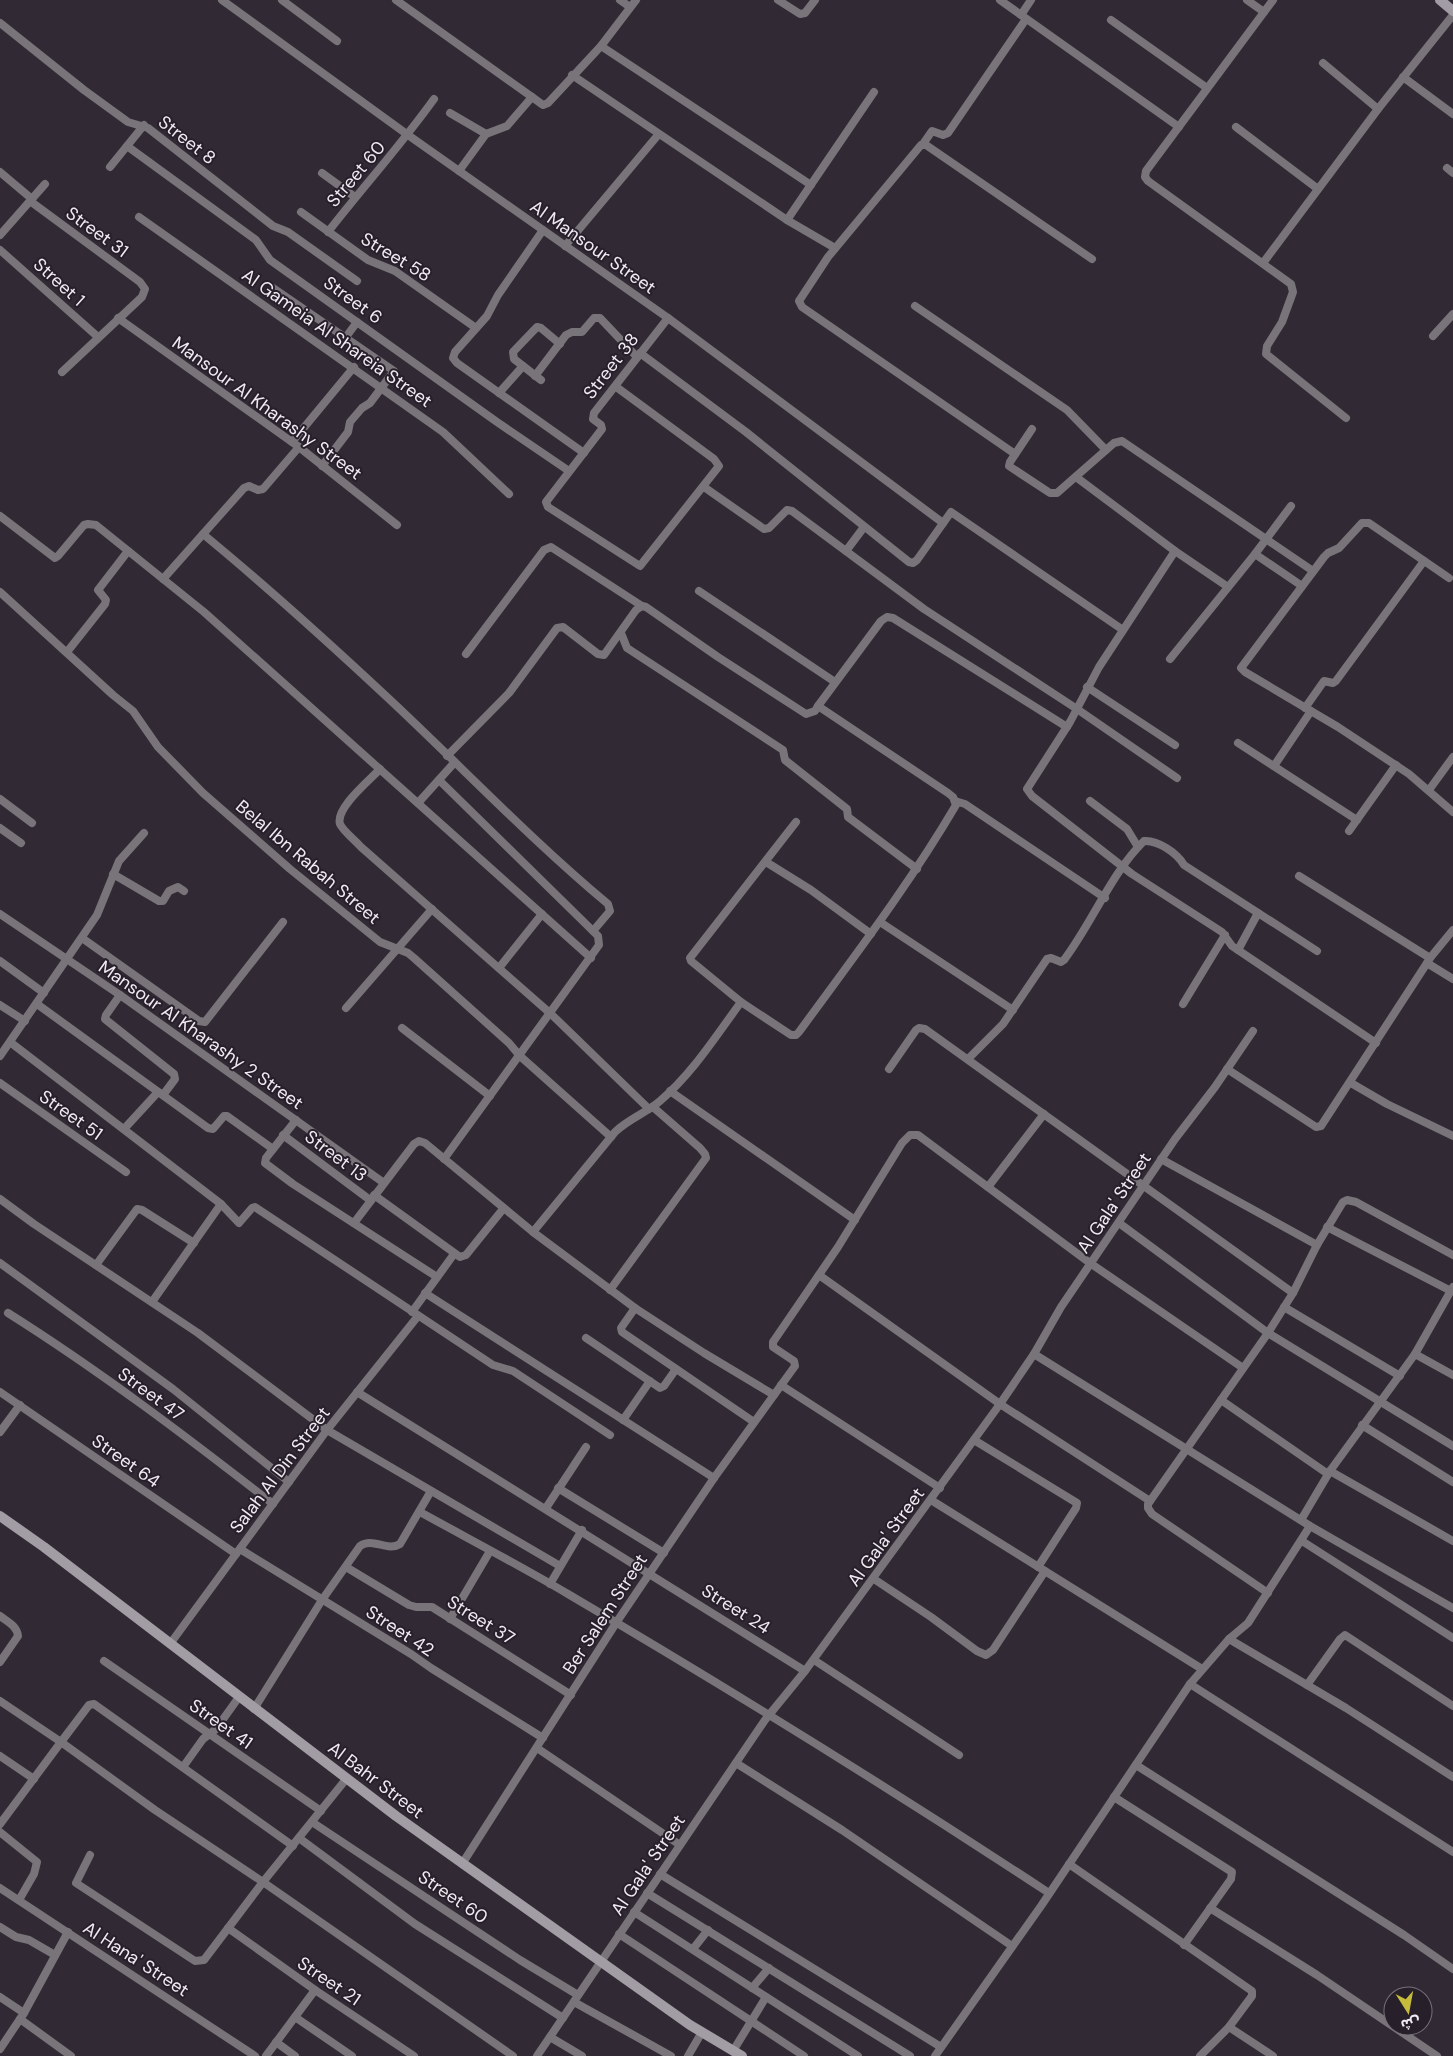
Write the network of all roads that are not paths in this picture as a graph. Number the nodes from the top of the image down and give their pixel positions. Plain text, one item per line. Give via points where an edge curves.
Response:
1 (222, 0) edge
2 (282, 0) edge
3 (396, 0) edge
4 (620, 0) edge
5 (636, 0) edge
6 (778, 0) edge
7 (815, 0) edge
8 (1000, 0) edge
9 (1032, 0) edge
10 (1246, 0) edge
11 (1273, 0) edge
12 (1440, 0) edge
13 (630, 7) junction
14 (1453, 11) edge
15 (1264, 12) junction
16 (1453, 15) edge
17 (1023, 17) junction
18 (1111, 20) dead end
19 (0, 23) edge
20 (337, 40) dead end
21 (601, 46) junction
22 (1323, 63) dead end
23 (572, 76) junction
24 (1403, 77) junction
25 (1207, 88) junction
26 (874, 92) dead end
27 (532, 97) junction
28 (434, 99) dead end
29 (1378, 109) junction
30 (450, 113) dead end
31 (1453, 114) edge
32 (144, 125) junction
33 (1179, 127) junction
34 (1236, 127) dead end
35 (486, 134) junction
36 (408, 135) junction
37 (658, 135) junction
38 (923, 144) junction
39 (126, 146) junction
40 (110, 167) dead end
41 (458, 171) junction
42 (0, 172) edge
43 (322, 173) dead end
44 (45, 184) dead end
45 (811, 185) junction
46 (1318, 189) junction
47 (355, 196) junction
48 (31, 200) junction
49 (301, 212) dead end
50 (139, 217) dead end
51 (787, 220) junction
52 (543, 230) junction
53 (328, 232) junction
54 (0, 235) edge
55 (566, 246) junction
56 (835, 248) junction
57 (0, 250) edge
58 (1092, 259) dead end
59 (1262, 263) junction
60 (357, 281) dead end
61 (274, 288) dead end
62 (915, 306) dead end
63 (1453, 314) edge
64 (118, 318) junction
65 (668, 318) junction
66 (357, 322) junction
67 (476, 328) junction
68 (1433, 336) dead end
69 (98, 337) junction
70 (346, 337) junction
71 (560, 344) junction
72 (639, 355) junction
73 (523, 366) junction
74 (354, 368) junction
75 (62, 372) dead end
76 (615, 386) junction
77 (382, 388) junction
78 (499, 393) junction
79 (1346, 418) dead end
80 (1032, 429) dead end
81 (295, 445) junction
82 (1106, 450) junction
83 (584, 453) junction
84 (1015, 454) junction
85 (322, 466) junction
86 (569, 471) junction
87 (1076, 477) junction
88 (704, 487) junction
89 (509, 494) dead end
90 (1291, 506) dead end
91 (0, 516) edge
92 (943, 523) junction
93 (397, 525) dead end
94 (864, 527) junction
95 (203, 534) junction
96 (1267, 539) junction
97 (846, 551) junction
98 (1175, 551) junction
99 (128, 552) junction
100 (1255, 554) junction
101 (1424, 561) junction
102 (1313, 571) junction
103 (1450, 578) dead end
104 (163, 579) junction
105 (1302, 586) junction
106 (1228, 587) junction
107 (699, 591) dead end
108 (0, 592) edge
109 (642, 606) junction
110 (1122, 630) junction
111 (621, 632) junction
112 (67, 652) junction
113 (466, 654) dead end
114 (1170, 659) dead end
115 (835, 682) junction
116 (1088, 687) junction
117 (818, 706) junction
118 (1308, 709) junction
119 (1077, 710) junction
120 (1067, 727) junction
121 (1238, 743) dead end
122 (1175, 745) dead end
123 (447, 756) junction
124 (1453, 757) edge
125 (454, 763) junction
126 (1396, 765) junction
127 (1274, 766) junction
128 (1446, 766) junction
129 (380, 769) junction
130 (1453, 771) edge
131 (1177, 778) dead end
132 (439, 780) junction
133 (1429, 790) junction
134 (0, 799) edge
135 (955, 801) junction
136 (1090, 801) dead end
137 (418, 803) junction
138 (1453, 812) edge
139 (1358, 820) junction
140 (796, 822) dead end
141 (32, 823) dead end
142 (0, 828) edge
143 (1349, 831) dead end
144 (144, 833) dead end
145 (21, 843) dead end
146 (1138, 847) junction
147 (766, 862) junction
148 (1123, 866) junction
149 (917, 869) junction
150 (113, 874) junction
151 (1299, 876) dead end
152 (184, 891) dead end
153 (1104, 898) junction
154 (432, 910) junction
155 (1258, 913) junction
156 (0, 914) edge
157 (542, 914) junction
158 (283, 922) dead end
159 (880, 922) junction
160 (1453, 930) edge
161 (593, 931) junction
162 (871, 934) junction
163 (1225, 935) junction
164 (82, 938) junction
165 (396, 949) junction
166 (1238, 950) junction
167 (1317, 951) dead end
168 (591, 958) junction
169 (67, 960) junction
170 (1428, 961) junction
171 (0, 962) edge
172 (499, 968) junction
173 (1453, 979) edge
174 (44, 993) junction
175 (120, 995) junction
176 (741, 1002) junction
177 (37, 1004) junction
178 (1183, 1004) dead end
179 (0, 1005) edge
180 (346, 1008) dead end
181 (1013, 1010) junction
182 (551, 1014) junction
183 (25, 1021) junction
184 (402, 1028) dead end
185 (1253, 1031) dead end
186 (10, 1042) junction
187 (1376, 1043) junction
188 (0, 1056) edge
189 (520, 1056) junction
190 (968, 1059) junction
191 (889, 1069) dead end
192 (1227, 1069) junction
193 (0, 1083) edge
194 (1351, 1083) junction
195 (670, 1092) junction
196 (161, 1093) junction
197 (490, 1096) junction
198 (651, 1108) junction
199 (1044, 1114) junction
200 (296, 1120) junction
201 (124, 1129) junction
202 (284, 1135) junction
203 (1453, 1136) edge
204 (611, 1138) junction
205 (273, 1149) junction
206 (444, 1159) junction
207 (1162, 1159) junction
208 (126, 1172) dead end
209 (384, 1183) junction
210 (1144, 1186) junction
211 (988, 1187) junction
212 (372, 1198) junction
213 (0, 1199) edge
214 (221, 1204) junction
215 (503, 1209) junction
216 (855, 1220) junction
217 (354, 1223) junction
218 (1119, 1223) junction
219 (1327, 1227) junction
220 (532, 1232) junction
221 (194, 1243) junction
222 (1317, 1245) junction
223 (454, 1254) junction
224 (1453, 1255) edge
225 (0, 1263) edge
226 (1090, 1263) junction
227 (96, 1265) junction
228 (819, 1275) junction
229 (437, 1277) junction
230 (1452, 1289) edge
231 (610, 1290) junction
232 (425, 1293) junction
233 (1293, 1293) junction
234 (152, 1302) junction
235 (1284, 1307) junction
236 (634, 1308) junction
237 (8, 1313) dead end
238 (415, 1314) junction
239 (1268, 1333) junction
240 (586, 1338) dead end
241 (1034, 1354) junction
242 (1415, 1354) junction
243 (1243, 1368) junction
244 (676, 1369) junction
245 (1453, 1375) edge
246 (1400, 1376) junction
247 (650, 1381) junction
248 (781, 1385) junction
249 (0, 1392) edge
250 (358, 1392) junction
251 (774, 1395) junction
252 (1221, 1400) junction
253 (1381, 1402) junction
254 (1000, 1404) junction
255 (20, 1405) junction
256 (623, 1420) junction
257 (754, 1422) junction
258 (1362, 1425) junction
259 (327, 1430) junction
260 (0, 1431) edge
261 (610, 1435) dead end
262 (974, 1440) junction
263 (586, 1446) dead end
264 (1453, 1446) edge
265 (1186, 1449) junction
266 (1329, 1472) junction
267 (714, 1478) junction
268 (289, 1482) junction
269 (1453, 1482) edge
270 (558, 1488) junction
271 (940, 1488) junction
272 (431, 1491) junction
273 (931, 1500) junction
274 (1150, 1501) junction
275 (273, 1504) junction
276 (546, 1508) junction
277 (420, 1512) junction
278 (0, 1516) edge
279 (1301, 1520) junction
280 (1310, 1526) junction
281 (582, 1530) junction
282 (1302, 1541) junction
283 (1453, 1541) edge
284 (238, 1551) junction
285 (490, 1551) junction
286 (664, 1553) junction
287 (560, 1566) junction
288 (346, 1567) junction
289 (1041, 1569) junction
290 (650, 1573) junction
291 (874, 1579) junction
292 (550, 1584) junction
293 (1268, 1593) junction
294 (322, 1600) junction
295 (1453, 1608) edge
296 (0, 1616) edge
297 (450, 1619) junction
298 (616, 1623) junction
299 (1453, 1638) edge
300 (1229, 1639) junction
301 (170, 1644) junction
302 (814, 1660) junction
303 (104, 1661) dead end
304 (0, 1662) edge
305 (1202, 1668) junction
306 (805, 1671) junction
307 (1190, 1684) junction
308 (1307, 1685) junction
309 (570, 1695) junction
310 (239, 1697) junction
311 (0, 1701) edge
312 (1453, 1706) edge
313 (254, 1709) junction
314 (770, 1716) junction
315 (210, 1735) junction
316 (543, 1738) junction
317 (61, 1742) junction
318 (537, 1748) junction
319 (0, 1756) edge
320 (959, 1756) dead end
321 (736, 1763) junction
322 (1136, 1765) junction
323 (183, 1767) junction
324 (1453, 1777) edge
325 (347, 1778) junction
326 (34, 1779) junction
327 (1114, 1797) junction
328 (321, 1811) junction
329 (312, 1822) junction
330 (0, 1824) edge
331 (0, 1832) edge
332 (299, 1838) junction
333 (680, 1845) junction
334 (293, 1846) junction
335 (1452, 1850) edge
336 (90, 1855) dead end
337 (462, 1864) junction
338 (1069, 1864) junction
339 (660, 1874) junction
340 (263, 1882) junction
341 (0, 1888) edge
342 (647, 1893) junction
343 (1050, 1893) junction
344 (19, 1900) junction
345 (1210, 1908) junction
346 (634, 1912) junction
347 (0, 1927) edge
348 (228, 1928) junction
349 (708, 1930) junction
350 (68, 1932) junction
351 (619, 1934) junction
352 (1184, 1945) junction
353 (1012, 1946) junction
354 (693, 1949) junction
355 (55, 1955) junction
356 (600, 1961) junction
357 (769, 1968) junction
358 (1453, 1969) edge
359 (752, 1988) junction
360 (315, 1990) junction
361 (0, 1997) edge
362 (766, 1997) junction
363 (576, 1998) junction
364 (22, 2016) junction
365 (294, 2017) junction
366 (563, 2018) junction
367 (752, 2022) junction
368 (1229, 2027) junction
369 (702, 2032) junction
370 (550, 2037) junction
371 (276, 2042) junction
372 (940, 2047) junction
373 (0, 2049) edge
374 (738, 2053) edge
375 (71, 2056) edge
376 (255, 2056) edge
377 (266, 2056) edge
378 (295, 2056) edge
379 (352, 2056) edge
380 (414, 2056) edge
381 (512, 2056) edge
382 (537, 2056) edge
383 (582, 2056) edge
384 (671, 2056) edge
385 (688, 2056) edge
386 (804, 2056) edge
387 (858, 2056) edge
388 (910, 2056) edge
389 (934, 2056) edge
390 (1200, 2056) edge
391 (1273, 2056) edge
392 (1437, 2056) edge

1 - 36 street, Al Mansour Street
2 - 20 street
3 - 27 street
4 - 13 street
5 - 13 street
6 - 7 street via 800,14 805,13
8 - 17 street
9 - 17 street
10 - 15 street
11 - 15 street
12 - 14 street
13 - 21 street
15 - 25 street
16 - 24 street
17 - 33 street
17 - 38 street via 948,133 943,135 932,131
18 - 25 street
19 - 32 street, Street 8 via 128,122
21 - 23 street
21 - 45 street
22 - 29 street
23 - 27 street via 546,104
23 - 37 street
24 - 29 street
24 - 31 street
25 - 33 street
26 - 45 street
27 - 35 street via 504,128
28 - 36 street, Street 60
29 - 46 street
30 - 35 street
32 - 39 street
32 - 60 street, Street 8 via 273,226 288,232
33 - 59 street via 1146,171 1146,179
34 - 46 street
35 - 41 street
36 - 41 street, Al Mansour Street
36 - 47 street, Street 60
37 - 51 street
37 - 55 street
38 - 56 street
38 - 58 street
39 - 40 street
39 - 66 street, Street 6 via 256,240 267,257
41 - 52 street, Al Mansour Street
42 - 48 street, Street 31
43 - 47 street
44 - 48 street
45 - 51 street
46 - 59 street
47 - 53 street, Street 60
48 - 54 street
48 - 64 street, Street 31 via 140,282 145,289 142,297
49 - 53 street, Street 58
50 - 74 street, Al Gameia Al Shareia Street
51 - 56 street
52 - 55 street, Al Mansour Street
52 - 67 street
53 - 67 street, Street 58 via 368,260 395,271
55 - 65 street, Al Mansour Street
56 - 84 street via 800,300 800,305
57 - 69 street, Street 1
59 - 79 street via 1294,289 1266,354
61 - 70 street
62 - 82 street via 1068,410
63 - 68 street
64 - 69 street
64 - 81 street, Mansour Al Kharashy Street
65 - 72 street, Street 38
65 - 92 street, Al Mansour Street
66 - 70 street
66 - 86 street, Street 6
67 - 78 street via 455,352 454,361
69 - 75 street
70 - 77 street via 394,371
71 - 72 street via 569,333 582,332 591,320 597,318
71 - 73 street via 538,378
71 - 73 street via 541,328 536,328 513,352 514,359
72 - 76 street, Street 38
72 - 94 street via 746,432
73 - 78 street
74 - 77 street, Al Gameia Al Shareia Street
74 - 81 street
76 - 83 street, Street 38 via 593,414 593,419 602,429
76 - 88 street via 717,461 718,468
77 - 85 street via 350,422 348,432
77 - 89 street, Al Gameia Al Shareia Street via 443,432
78 - 83 street
80 - 84 street
81 - 85 street, Mansour Al Kharashy Street
81 - 95 street via 266,486 261,490 244,488
82 - 87 street
82 - 96 street via 1122,441
83 - 86 street, Street 38
84 - 87 street via 1010,468 1052,494
85 - 93 street, Mansour Al Kharashy Street
86 - 88 street, Street 38 via 546,500 548,507 640,566
87 - 98 street
88 - 97 street via 764,529 787,510 792,510
90 - 96 street
91 - 99 street via 55,558 88,524 96,525
92 - 94 street via 913,563
92 - 110 street via 951,512
94 - 97 street
95 - 104 street
95 - 123 street via 381,691
96 - 100 street
96 - 102 street
97 - 119 street via 924,610
98 - 106 street
98 - 110 street
99 - 104 street
99 - 112 street via 98,590 106,600 105,604
100 - 105 street
100 - 106 street
101 - 102 street via 1365,522 1339,548 1328,553
101 - 103 street
101 - 118 street via 1336,681 1324,681
102 - 105 street
104 - 129 street
105 - 118 street via 1241,668
106 - 114 street
107 - 115 street
108 - 112 street, Belal Ibn Rabah Street
109 - 111 street
109 - 113 street via 549,547
109 - 117 street via 806,714
110 - 116 street
111 - 123 street via 601,655 563,627 557,628 510,693
111 - 149 street via 627,648 783,750 785,760 847,808 848,817
112 - 165 street, Belal Ibn Rabah Street via 133,711 158,747 203,792 290,869 380,942
115 - 117 street
115 - 120 street via 881,621 890,617
116 - 119 street
116 - 122 street
117 - 135 street via 948,793
118 - 126 street
118 - 127 street
119 - 120 street
119 - 131 street
120 - 148 street via 1028,789 1032,796
121 - 127 street
123 - 125 street
124 - 128 street
125 - 132 street
125 - 161 street via 608,904 610,910
126 - 133 street
126 - 139 street
127 - 139 street
128 - 130 street
128 - 133 street
129 - 137 street
129 - 154 street via 345,805 339,817 341,826
132 - 137 street
132 - 161 street
133 - 138 street
134 - 141 street
135 - 149 street via 956,806
135 - 153 street via 965,804
136 - 146 street via 1127,829
137 - 157 street
139 - 143 street
140 - 147 street
142 - 145 street
144 - 150 street via 124,854
146 - 148 street
146 - 155 street via 1144,841 1151,841 1178,856 1184,865
147 - 162 street
147 - 176 street via 690,958
148 - 153 street
148 - 163 street
149 - 159 street
150 - 152 street via 159,901 163,901 174,888
150 - 164 street via 97,915
151 - 170 street
153 - 181 street via 1064,960 1047,959
154 - 165 street
154 - 172 street
155 - 166 street
155 - 167 street
156 - 169 street, Mansour Al Kharashy 2 Street
157 - 168 street
157 - 172 street
158 - 164 street via 205,1022 199,1021
159 - 162 street
159 - 181 street
160 - 170 street
161 - 168 street via 598,936 599,945
162 - 176 street via 796,1035 787,1033
163 - 166 street
163 - 178 street
164 - 169 street
165 - 180 street
165 - 189 street, Belal Ibn Rabah Street via 414,958
166 - 187 street
168 - 182 street
169 - 174 street
169 - 175 street, Mansour Al Kharashy 2 Street
170 - 173 street
170 - 187 street
171 - 174 street
172 - 182 street
174 - 177 street
175 - 196 street via 105,1019 174,1074 175,1079
175 - 200 street, Mansour Al Kharashy 2 Street
176 - 195 street
177 - 183 street
177 - 196 street
179 - 183 street
181 - 190 street
182 - 189 street
182 - 198 street
183 - 186 street
184 - 197 street
185 - 192 street, Al Gala' Street
186 - 188 street
186 - 201 street
187 - 194 street
189 - 197 street
189 - 204 street, Belal Ibn Rabah Street
190 - 191 street via 919,1028
190 - 199 street
192 - 194 street via 1316,1127 1324,1124
192 - 207 street, Al Gala' Street
193 - 208 street, Street 51
194 - 203 street
195 - 198 street
195 - 216 street
196 - 201 street
196 - 205 street via 210,1129 228,1116
197 - 206 street
198 - 204 street via 625,1123
198 - 231 street via 700,1148 706,1158
199 - 210 street
199 - 211 street
200 - 202 street
200 - 209 street, Mansour Al Kharashy 2 Street
201 - 214 street
202 - 205 street
202 - 212 street, Street 13
204 - 220 street
205 - 217 street via 265,1163
206 - 209 street via 425,1143 416,1142
206 - 215 street
207 - 210 street, Al Gala' Street
207 - 222 street
209 - 212 street
210 - 218 street, Al Gala' Street
210 - 233 street
211 - 216 street via 914,1134 902,1143
211 - 226 street
212 - 217 street
212 - 223 street, Street 13
213 - 227 street
214 - 221 street
214 - 238 street via 240,1222 255,1207
215 - 220 street
215 - 223 street via 466,1255
216 - 228 street
217 - 229 street
218 - 226 street, Al Gala' Street
218 - 239 street
219 - 222 street
219 - 224 street via 1343,1202 1352,1201
219 - 230 street
220 - 231 street
221 - 227 street via 137,1209
221 - 234 street
222 - 233 street
223 - 229 street, Salah Al Din Street
225 - 268 street via 173,1389
226 - 241 street, Al Gala' Street
226 - 243 street
227 - 234 street
228 - 248 street, Ber Salem Street via 773,1342 773,1346 795,1362
228 - 254 street
229 - 232 street, Salah Al Din Street
230 - 242 street
231 - 236 street
232 - 238 street, Salah Al Din Street
232 - 256 street
233 - 235 street
234 - 259 street
235 - 239 street
235 - 246 street
236 - 244 street via 621,1328 622,1332
236 - 251 street
237 - 275 street, Street 47 via 196,1444
238 - 250 street, Salah Al Din Street
238 - 261 street via 496,1367 513,1371
239 - 243 street
239 - 253 street
240 - 247 street
241 - 254 street, Al Gala' Street
241 - 265 street
242 - 245 street
242 - 246 street
243 - 252 street
244 - 247 street via 663,1388
244 - 257 street
246 - 253 street
247 - 256 street
248 - 251 street, Ber Salem Street
248 - 271 street
249 - 255 street, Street 64
250 - 259 street, Salah Al Din Street
250 - 276 street, Street 24
251 - 257 street, Ber Salem Street
252 - 265 street
252 - 266 street
253 - 258 street
253 - 264 street
254 - 262 street, Al Gala' Street
254 - 274 street
255 - 260 street
255 - 284 street, Street 64
256 - 267 street
257 - 267 street, Ber Salem Street
258 - 266 street
258 - 269 street
259 - 268 street, Salah Al Din Street
259 - 272 street
262 - 271 street, Al Gala' Street
262 - 289 street via 1077,1503
263 - 270 street
265 - 274 street
265 - 279 street
266 - 279 street
266 - 283 street
267 - 286 street, Ber Salem Street
268 - 275 street, Salah Al Din Street
270 - 276 street
270 - 286 street
271 - 273 street, Al Gala' Street
272 - 277 street
272 - 287 street
273 - 289 street
273 - 291 street, Al Gala' Street
274 - 293 street via 1148,1508 1152,1514
275 - 284 street, Salah Al Din Street
276 - 281 street, Street 24
277 - 285 street
277 - 288 street via 397,1546 365,1543
278 - 301 street, Al Bahr Street
279 - 280 street
280 - 282 street
280 - 295 street
281 - 287 street
281 - 290 street, Street 24
282 - 293 street
282 - 299 street
284 - 294 street, Street 42
284 - 301 street, Salah Al Din Street
285 - 292 street
285 - 297 street
286 - 290 street, Ber Salem Street
287 - 292 street
288 - 294 street
288 - 297 street, Street 37 via 409,1605 432,1607
289 - 291 street via 993,1650 986,1655
289 - 305 street
290 - 298 street, Ber Salem Street
290 - 306 street, Street 24
291 - 302 street, Al Gala' Street
292 - 298 street
293 - 300 street via 1248,1622
294 - 313 street
294 - 316 street, Street 42
296 - 304 street via 18,1633
297 - 309 street, Street 37
298 - 309 street, Ber Salem Street
298 - 314 street
300 - 305 street
300 - 308 street
301 - 310 street, Al Bahr Street
302 - 306 street, Al Gala' Street
302 - 320 street
303 - 315 street, Street 41
305 - 307 street
306 - 314 street, Al Gala' Street
307 - 322 street
307 - 335 street
308 - 312 street via 1345,1635
308 - 324 street
309 - 316 street, Ber Salem Street
310 - 313 street, Al Bahr Street
310 - 315 street
311 - 317 street
313 - 325 street, Al Bahr Street
314 - 321 street, Al Gala' Street
314 - 343 street
315 - 323 street
315 - 328 street, Street 41
316 - 318 street, Ber Salem Street
317 - 323 street via 94,1704
317 - 326 street
317 - 340 street via 195,1838
318 - 333 street
318 - 337 street, Ber Salem Street
319 - 326 street
321 - 333 street, Al Gala' Street
321 - 353 street via 842,1830
322 - 327 street
322 - 358 street
323 - 334 street
325 - 328 street
325 - 337 street, Al Bahr Street
326 - 330 street
327 - 338 street
327 - 345 street via 1230,1870 1231,1879
328 - 329 street
329 - 332 street
329 - 363 street, Street 60
331 - 344 street via 37,1863
332 - 334 street
332 - 366 street via 415,1924
333 - 339 street, Al Gala' Street
334 - 340 street
336 - 348 street via 76,1883 195,1961 204,1960
337 - 356 street, Al Bahr Street
338 - 343 street
338 - 352 street
339 - 342 street, Al Gala' Street
339 - 372 street
340 - 348 street
340 - 381 street
341 - 344 street, Al Hana' Street
342 - 346 street, Al Gala' Street
342 - 349 street
343 - 353 street
344 - 350 street, Al Hana' Street
345 - 352 street
345 - 392 street
346 - 351 street, Al Gala' Street
346 - 354 street
347 - 355 street
348 - 360 street, Street 21
349 - 354 street
349 - 357 street
350 - 355 street
350 - 376 street, Al Hana' Street
351 - 356 street, Al Gala' Street
351 - 367 street
352 - 368 street via 1252,1991 1252,1996
353 - 372 street
354 - 359 street
355 - 364 street
356 - 363 street, Al Gala' Street
356 - 369 street, Al Bahr Street
357 - 359 street
357 - 388 street
359 - 362 street
360 - 365 street
360 - 380 street, Street 21
361 - 364 street
362 - 367 street
362 - 387 street
363 - 366 street, Al Gala' Street
363 - 384 street, Street 60
364 - 373 street
364 - 375 street
365 - 371 street
365 - 379 street
366 - 370 street, Al Gala' Street
367 - 374 street
367 - 386 street
368 - 390 street
368 - 391 street
369 - 374 street, Al Bahr Street
369 - 385 street
370 - 382 street, Al Gala' Street
370 - 383 street
371 - 377 street
371 - 378 street
372 - 389 street

